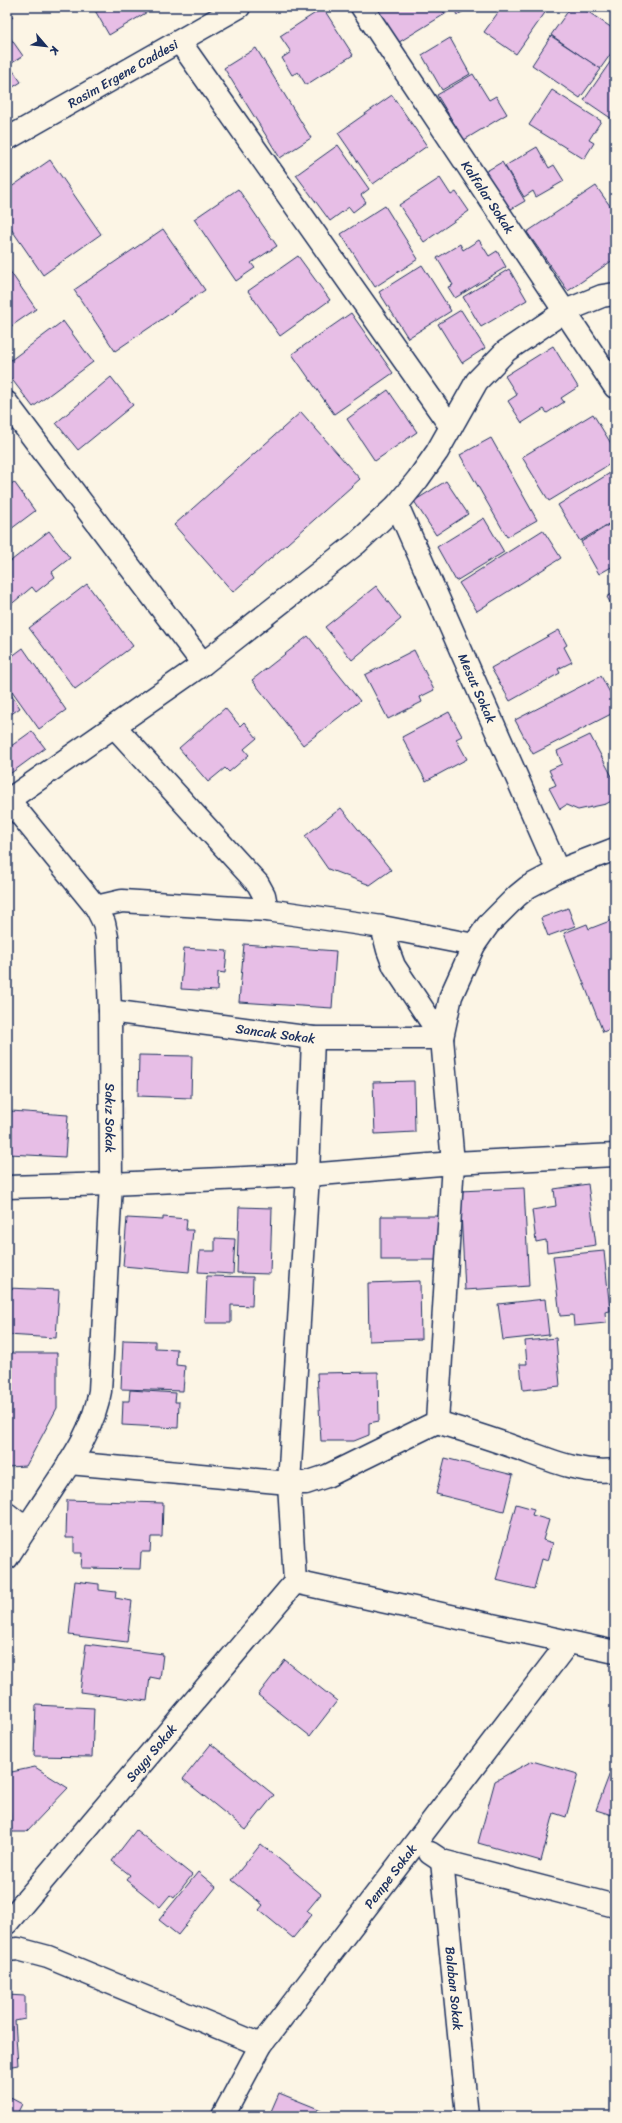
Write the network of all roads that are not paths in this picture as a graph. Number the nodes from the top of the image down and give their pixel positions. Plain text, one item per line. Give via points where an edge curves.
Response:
1 (239, 7) edge
2 (362, 7) edge
3 (180, 42) junction
4 (7, 140) edge
5 (615, 294) edge
6 (566, 311) junction
7 (615, 387) edge
8 (7, 402) edge
9 (451, 427) junction
10 (397, 505) junction
11 (203, 664) junction
12 (114, 726) junction
13 (7, 804) edge
14 (615, 849) edge
15 (558, 871) junction
16 (96, 907) junction
17 (267, 910) junction
18 (382, 927) junction
19 (474, 945) junction
20 (110, 1011) junction
21 (313, 1038) junction
22 (442, 1038) junction
23 (615, 1155) edge
24 (453, 1163) junction
25 (308, 1175) junction
26 (111, 1184) junction
27 (7, 1187) edge
28 (437, 1422) junction
29 (69, 1463) junction
30 (615, 1470) edge
31 (289, 1483) junction
32 (7, 1514) edge
33 (26, 1529) junction
34 (7, 1558) edge
35 (295, 1582) junction
36 (568, 1643) junction
37 (615, 1652) edge
38 (416, 1843) junction
39 (442, 1861) junction
40 (615, 1906) edge
41 (7, 1923) edge
42 (7, 1950) edge
43 (261, 2045) junction
44 (223, 2116) edge
45 (467, 2116) edge

1 - 3 street, Rasim Ergene Caddesi
2 - 6 street, Kalfalar Sokak
3 - 4 street, Rasim Ergene Caddesi
3 - 9 street
5 - 6 street via 602,296
6 - 7 street, Kalfalar Sokak
6 - 9 street via 506,351 493,363 463,402
8 - 11 street
9 - 10 street via 422,474
10 - 11 street via 357,542
10 - 15 street, Mesut Sokak
11 - 12 street
12 - 13 street
12 - 17 street via 258,884 264,895
13 - 16 street, Sakız Sokak
14 - 15 street
15 - 19 street via 517,896 488,925
16 - 17 street via 122,901
16 - 20 street, Sakız Sokak via 108,936
17 - 18 street
18 - 19 street
18 - 22 street via 394,966
19 - 22 street via 451,996
20 - 21 street, Sancak Sokak
20 - 26 street, Sakız Sokak
21 - 22 street, Sancak Sokak
21 - 25 street
22 - 24 street
23 - 24 street
24 - 25 street
24 - 28 street
25 - 26 street
25 - 31 street
26 - 27 street
26 - 29 street, Sakız Sokak via 100,1391 93,1418
28 - 30 street via 472,1432 563,1466 583,1471
28 - 31 street via 327,1476 306,1483
29 - 31 street
29 - 33 street, Sakız Sokak
31 - 35 street
32 - 33 street
33 - 34 street, Sakız Sokak
35 - 36 street
35 - 41 street, Saygı Sokak
36 - 37 street
36 - 38 street, Pempe Sokak
38 - 39 street
38 - 43 street, Pempe Sokak
39 - 40 street
39 - 45 street, Balaban Sokak
42 - 43 street via 18,1949 48,1957
43 - 44 street, Pempe Sokak

